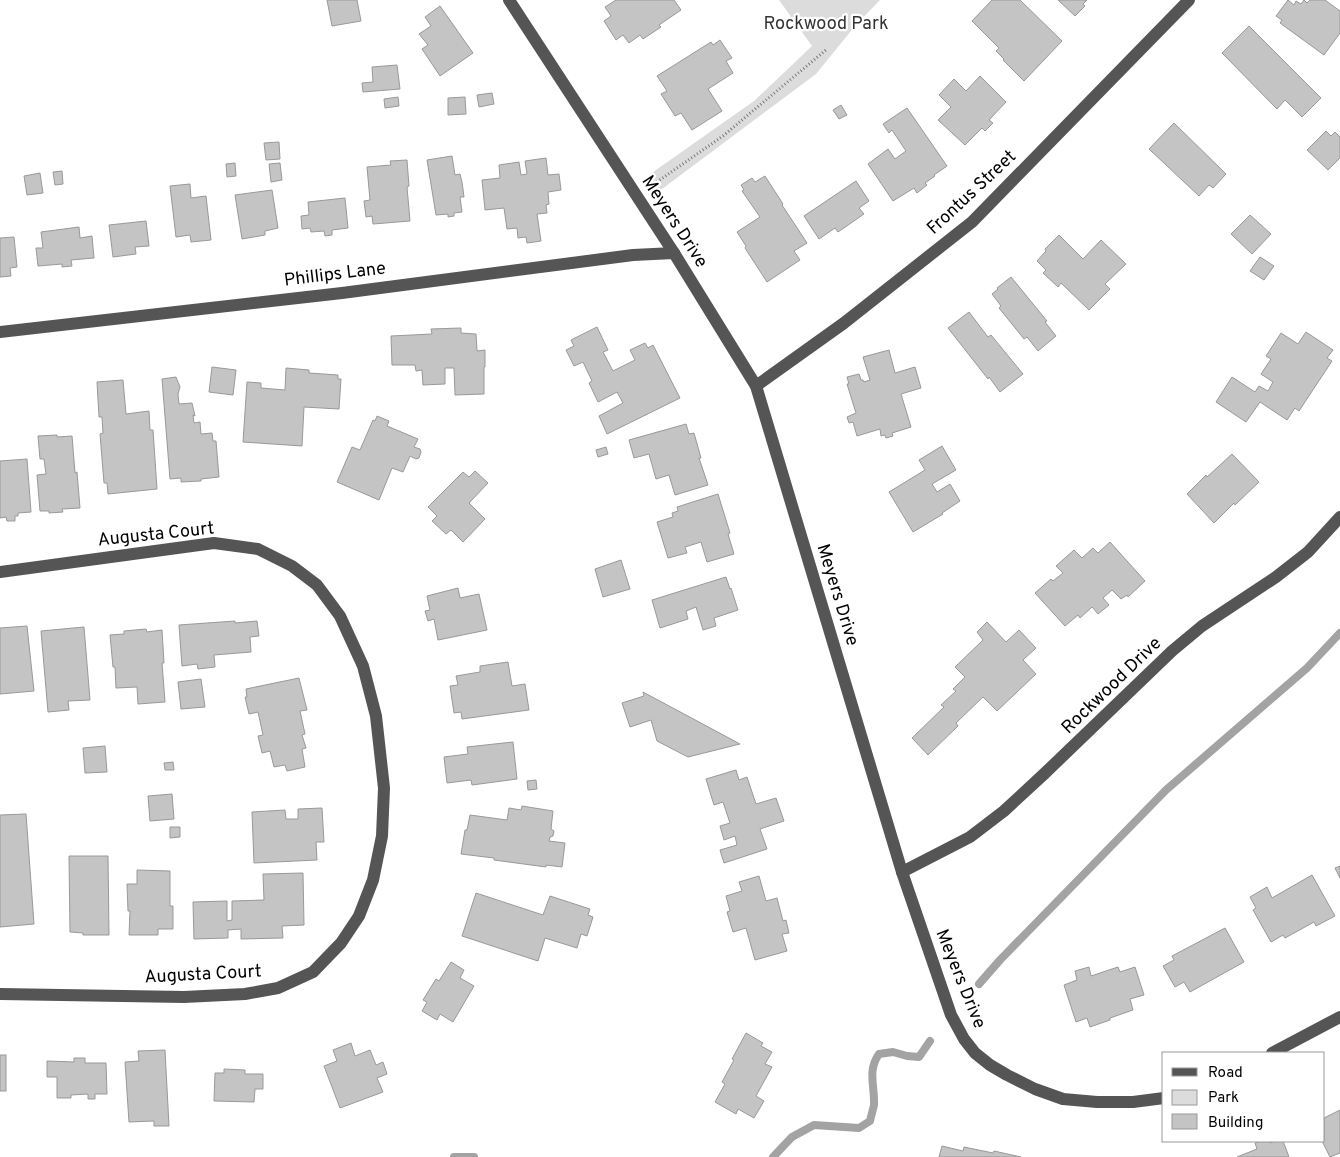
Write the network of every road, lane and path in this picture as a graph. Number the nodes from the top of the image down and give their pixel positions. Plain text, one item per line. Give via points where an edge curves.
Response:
1 (509, 0) edge
2 (1189, 0) edge
3 (827, 49) dead end
4 (636, 196) junction
5 (674, 253) junction
6 (0, 332) edge
7 (756, 386) junction
8 (1340, 517) edge
9 (0, 572) edge
10 (902, 872) junction
11 (0, 994) edge
12 (1340, 1017) edge
13 (1274, 1052) edge
14 (1162, 1098) edge

1 - 4 street, Meyers Drive
2 - 7 street, Frontus Street via 972,222 844,323
3 - 4 path via 722,136
4 - 5 street, Meyers Drive
5 - 6 street, Phillips Lane via 633,255 342,293
5 - 7 street, Meyers Drive
7 - 10 street, Meyers Drive
8 - 10 street, Rockwood Drive via 1308,552 1202,626 1172,651 1004,811 970,836
9 - 11 street, Augusta Court via 214,543 258,549 292,566 317,585 340,616 363,666 376,716 384,788 382,836 373,880 359,916 341,944 313,972 278,988 245,994 184,997
10 - 14 street, Meyers Drive via 952,1015 975,1053 1006,1075 1064,1098 1097,1102
12 - 13 street

